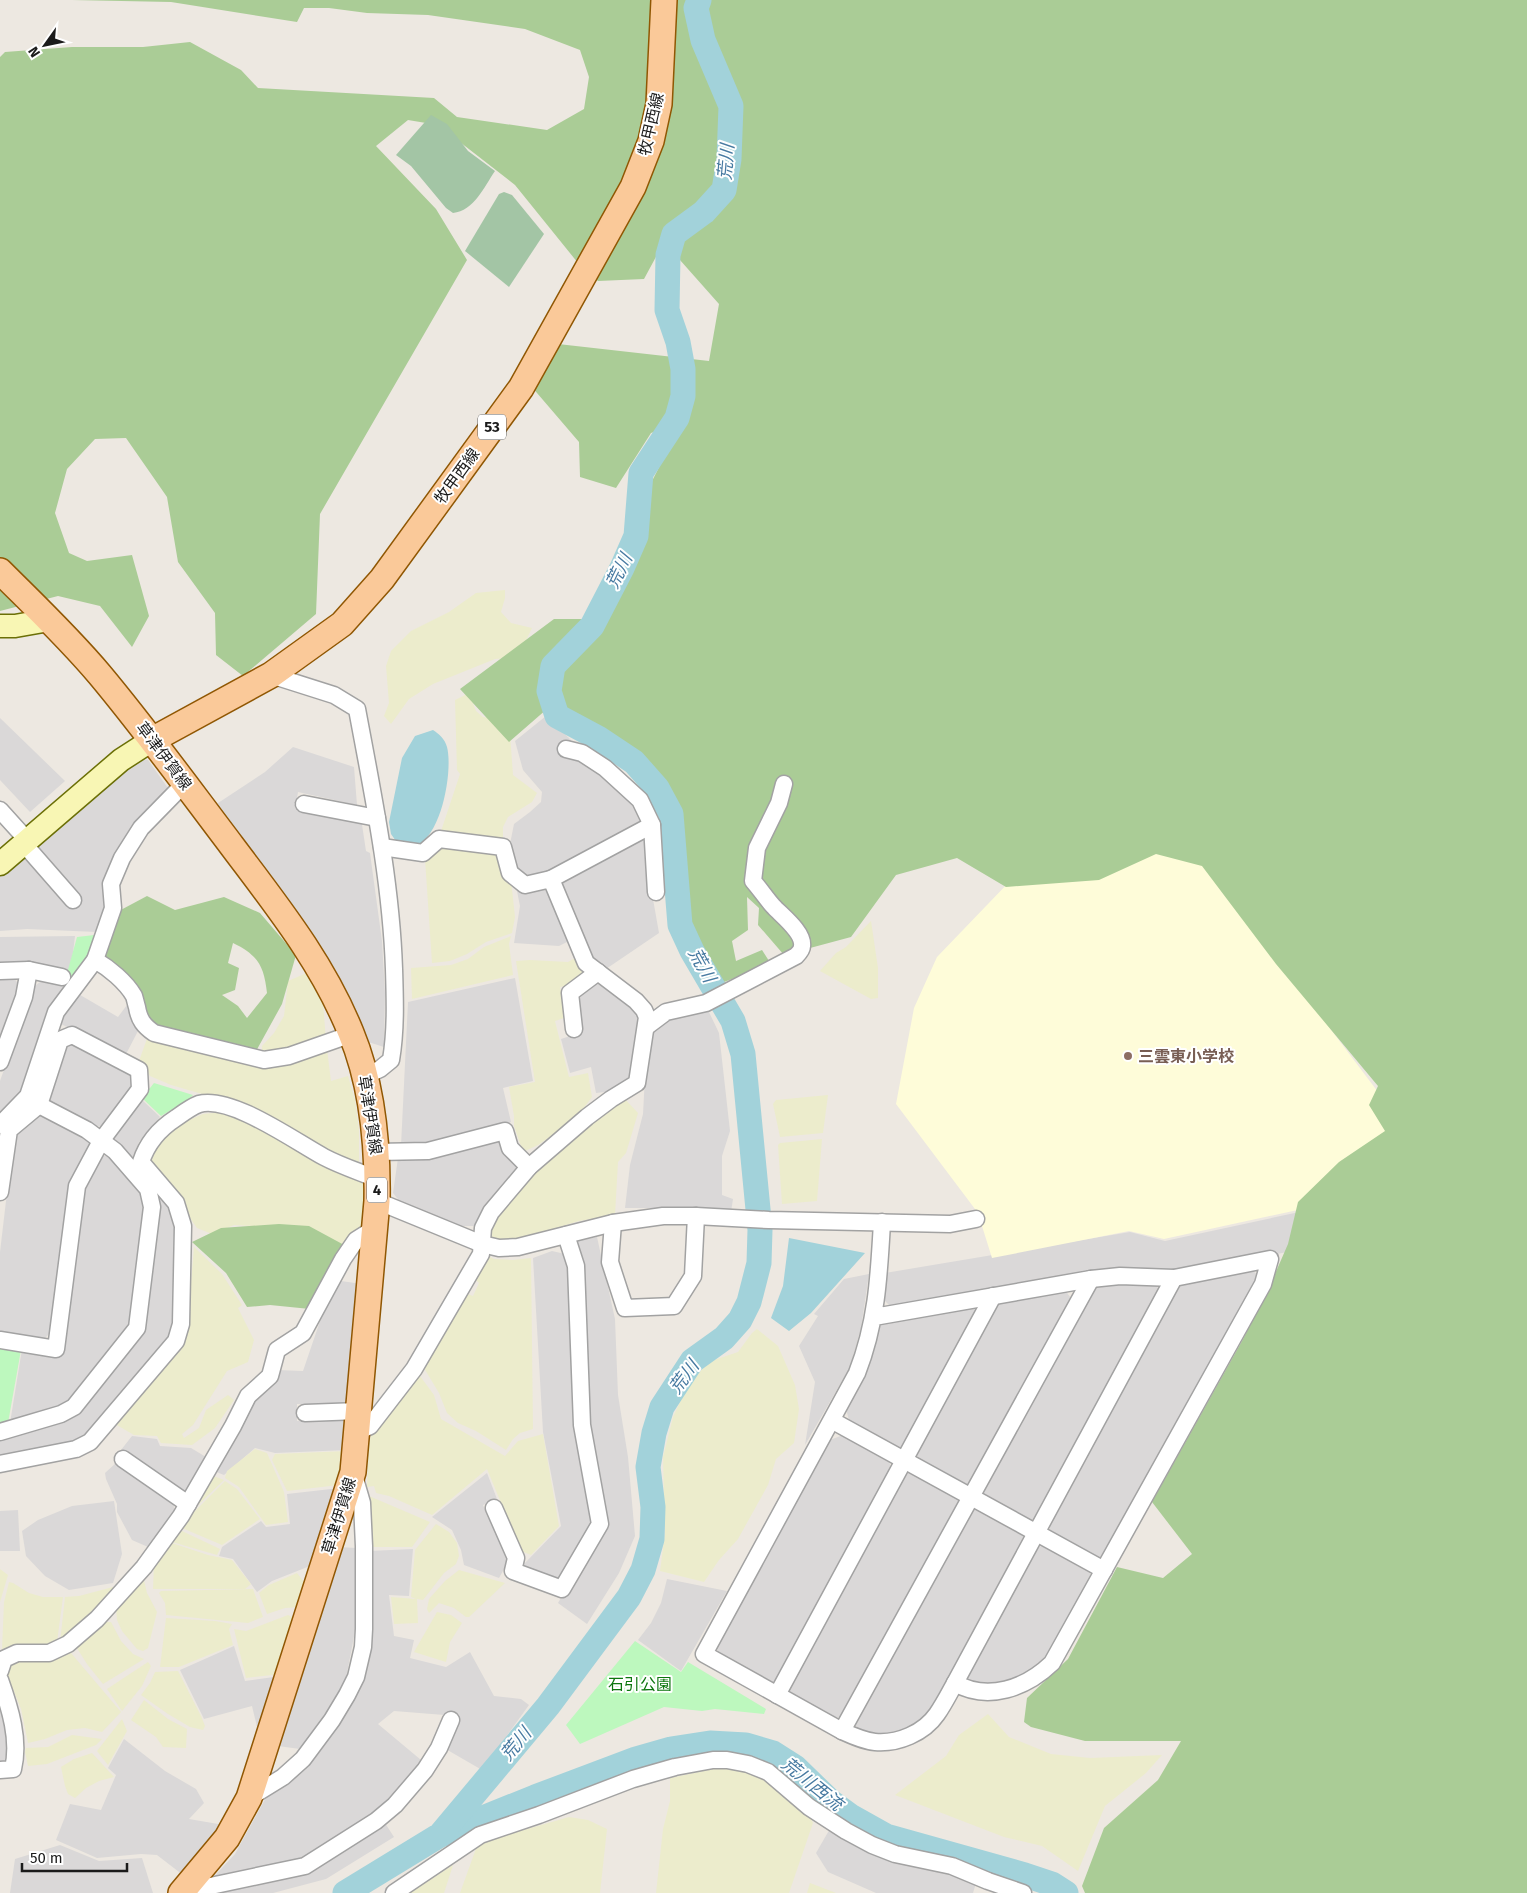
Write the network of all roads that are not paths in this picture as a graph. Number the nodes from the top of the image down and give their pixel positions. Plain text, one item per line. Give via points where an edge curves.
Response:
1 (664, 0) edge
2 (0, 571) edge
3 (48, 620) junction
4 (0, 626) edge
5 (271, 675) junction
6 (152, 740) junction
7 (566, 749) dead end
8 (185, 784) junction
9 (784, 784) dead end
10 (304, 804) dead end
11 (0, 810) edge
12 (377, 818) junction
13 (652, 825) junction
14 (26, 842) junction
15 (382, 847) junction
16 (0, 864) edge
17 (551, 879) junction
18 (656, 892) dead end
19 (73, 900) dead end
20 (95, 960) junction
21 (29, 970) junction
22 (0, 971) edge
23 (598, 972) junction
24 (62, 977) dead end
25 (646, 1027) junction
26 (574, 1029) dead end
27 (352, 1034) junction
28 (0, 1062) edge
29 (365, 1076) junction
30 (39, 1105) junction
31 (0, 1124) edge
32 (100, 1141) junction
33 (377, 1152) junction
34 (529, 1167) junction
35 (377, 1190) junction
36 (0, 1192) edge
37 (696, 1216) junction
38 (976, 1219) dead end
39 (882, 1222) junction
40 (614, 1223) junction
41 (375, 1228) junction
42 (566, 1235) junction
43 (482, 1244) junction
44 (1174, 1278) junction
45 (1091, 1279) junction
46 (993, 1296) junction
47 (874, 1317) junction
48 (0, 1340) edge
49 (305, 1413) dead end
50 (358, 1422) junction
51 (832, 1422) junction
52 (0, 1432) edge
53 (124, 1459) dead end
54 (904, 1460) junction
55 (0, 1464) edge
56 (353, 1472) junction
57 (971, 1497) junction
58 (188, 1504) junction
59 (494, 1508) dead end
60 (1037, 1534) junction
61 (1104, 1570) junction
62 (0, 1671) edge
63 (0, 1680) edge
64 (955, 1684) junction
65 (777, 1695) junction
66 (451, 1720) dead end
67 (842, 1731) junction
68 (0, 1770) edge
69 (249, 1798) junction
70 (181, 1893) edge
71 (394, 1893) edge
72 (1023, 1893) edge

1 - 5 main road, 牧甲西線 / 53 via 659,104 651,141 634,187 521,388 382,579 342,624
2 - 3 main road, 草津伊賀線 / 4
3 - 4 street
3 - 6 main road, 草津伊賀線 / 4 via 99,673
5 - 6 main road, 牧甲西線 / 53
5 - 12 street via 334,696 357,709
6 - 8 main road, 草津伊賀線 / 4
6 - 14 street via 121,760
7 - 13 street via 582,753 605,768 640,800
8 - 20 street via 141,828 122,858 111,884 113,908
8 - 27 main road, 草津伊賀線 / 4 via 298,935 328,980
9 - 25 street via 779,803 757,848 753,881 773,907 790,922 802,946 796,956 742,985 706,1003 666,1012
10 - 12 street
11 - 14 street
12 - 15 street
13 - 17 street
13 - 18 street
14 - 16 street
14 - 19 street
15 - 17 street via 422,853 440,839 502,848 510,873 525,884
15 - 29 street via 392,931 395,1018 391,1060
17 - 23 street via 586,963
20 - 27 street via 125,985 134,997 139,1017 154,1033 264,1060 289,1056
20 - 31 street via 56,1012 28,1096
21 - 22 street
21 - 24 street
21 - 28 street via 24,997
23 - 25 street via 644,1010
23 - 26 street via 570,993
25 - 34 street via 637,1083 587,1117
27 - 29 main road, 草津伊賀線 / 4
29 - 33 main road, 草津伊賀線 / 4
30 - 32 street via 87,1130
30 - 32 street via 60,1040 72,1035 139,1070 140,1089
30 - 36 street via 10,1130
32 - 48 street via 77,1186 56,1349
32 - 52 street via 115,1151 148,1189 152,1207 137,1328 74,1407
33 - 34 street via 428,1151 505,1131 510,1148
33 - 35 main road, 草津伊賀線 / 4
34 - 43 street via 491,1212 482,1228
35 - 41 main road, 草津伊賀線 / 4
35 - 43 street
35 - 55 street via 258,1118 213,1104 199,1104 170,1122 157,1133 141,1162 176,1203 183,1226 181,1324 176,1341 90,1442 76,1449
37 - 39 street
37 - 40 street via 664,1216
37 - 40 street via 692,1276 674,1306 626,1308 610,1262
38 - 39 street via 950,1224
39 - 47 street
40 - 42 street
41 - 50 main road, 草津伊賀線 / 4
41 - 58 street via 356,1240 303,1333 277,1350 270,1376 248,1396
42 - 43 street via 518,1247 499,1248
42 - 59 street via 576,1266 582,1425 600,1524 562,1589 513,1571 516,1558
43 - 50 street via 481,1254 414,1369 370,1426
44 - 45 street via 1120,1276
44 - 60 street
44 - 61 street via 1270,1259 1263,1284
45 - 46 street
45 - 57 street
46 - 47 street
46 - 54 street
47 - 51 street via 858,1373
49 - 50 street
50 - 56 main road, 草津伊賀線 / 4
51 - 54 street
51 - 65 street via 704,1654
53 - 58 street
54 - 57 street
54 - 65 street
56 - 69 main road, 草津伊賀線 / 4
56 - 69 street via 362,1503 364,1586 363,1646 356,1676 332,1720 303,1759 283,1777
57 - 60 street
57 - 67 street
58 - 62 street via 144,1567 97,1619 68,1644 49,1653 17,1652 4,1659
60 - 61 street
60 - 64 street
61 - 64 street via 1052,1663 1043,1672 1021,1685 1000,1691 973,1691
63 - 68 street via 10,1707 17,1754 14,1769
64 - 67 street via 929,1724 902,1739 874,1742
65 - 67 street
66 - 70 street via 425,1770 395,1805 376,1821 305,1866
69 - 70 main road, 草津伊賀線 / 4 via 227,1838
71 - 72 street via 480,1835 633,1779 712,1760 748,1764 768,1772 809,1807 872,1845 895,1854 952,1866

